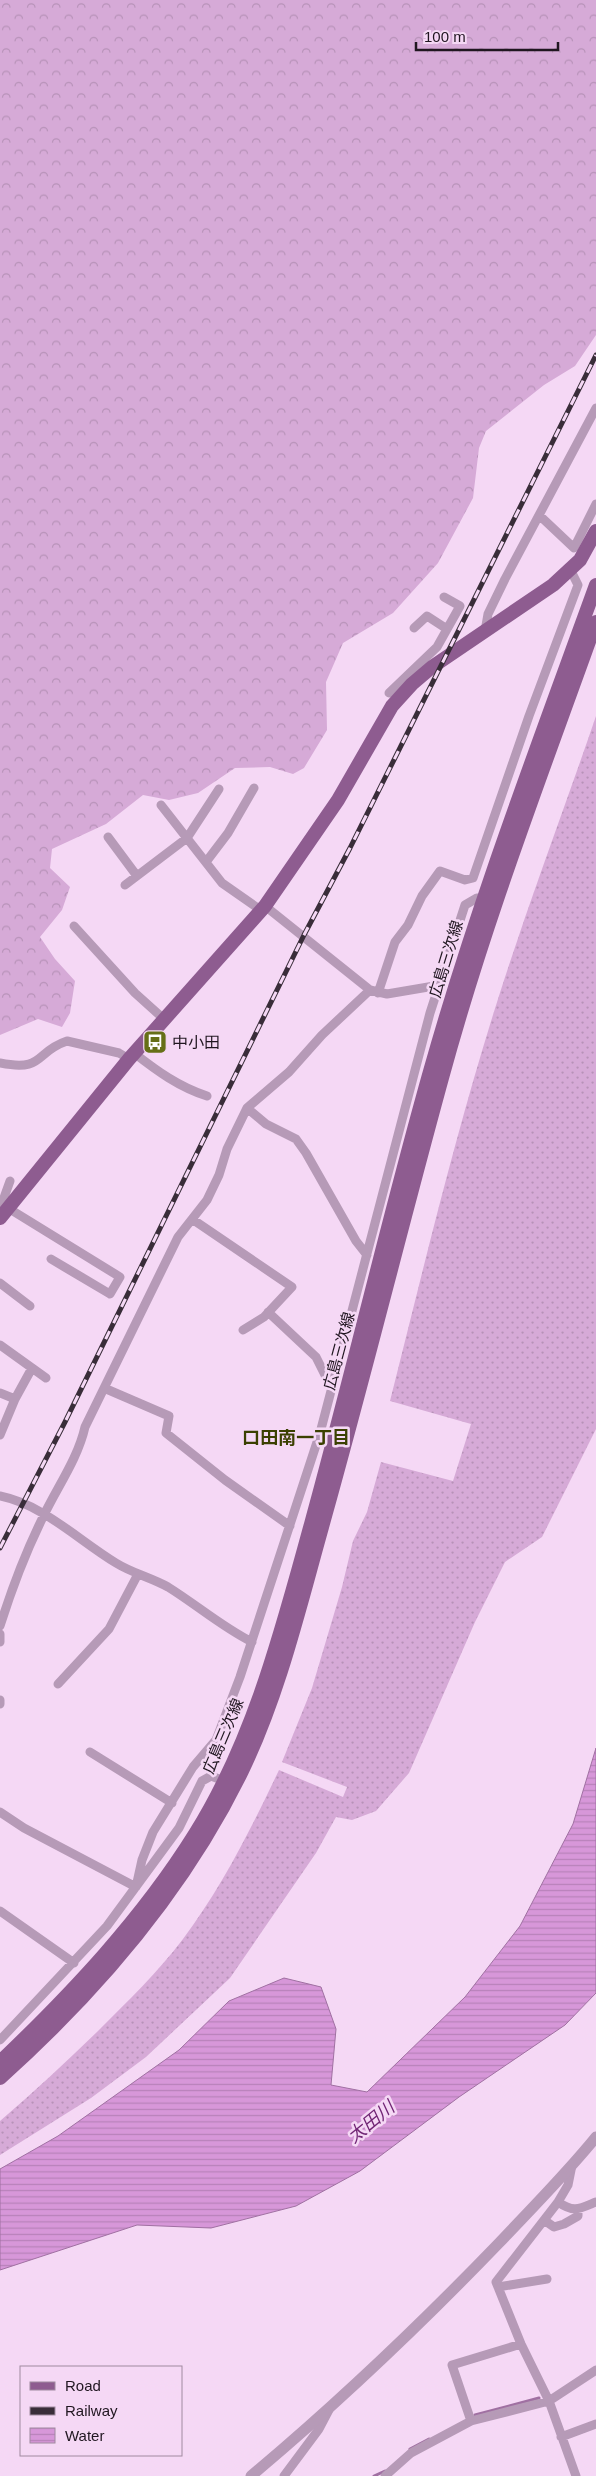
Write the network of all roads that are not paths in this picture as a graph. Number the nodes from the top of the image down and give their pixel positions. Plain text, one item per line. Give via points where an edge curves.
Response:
1 (596, 408) edge
2 (596, 504) edge
3 (539, 515) junction
4 (596, 531) edge
5 (570, 569) junction
6 (596, 585) edge
7 (444, 597) dead end
8 (596, 622) edge
9 (414, 628) dead end
10 (447, 628) junction
11 (485, 631) junction
12 (418, 672) junction
13 (389, 693) dead end
14 (254, 788) dead end
15 (219, 789) dead end
16 (161, 804) dead end
17 (108, 837) dead end
18 (187, 838) junction
19 (206, 862) junction
20 (137, 876) junction
21 (125, 885) dead end
22 (490, 901) junction
23 (264, 908) junction
24 (74, 926) dead end
25 (440, 985) junction
26 (374, 991) junction
27 (165, 1020) junction
28 (132, 1056) junction
29 (0, 1063) edge
30 (207, 1096) dead end
31 (247, 1108) junction
32 (10, 1181) dead end
33 (3, 1210) edge
34 (192, 1219) junction
35 (367, 1254) junction
36 (51, 1258) dead end
37 (0, 1283) edge
38 (30, 1306) dead end
39 (268, 1312) junction
40 (243, 1330) dead end
41 (0, 1345) edge
42 (32, 1368) junction
43 (46, 1378) dead end
44 (334, 1382) junction
45 (104, 1388) junction
46 (0, 1393) edge
47 (15, 1399) junction
48 (0, 1435) edge
49 (0, 1496) edge
50 (44, 1515) junction
51 (290, 1526) junction
52 (138, 1574) junction
53 (0, 1626) edge
54 (0, 1634) edge
55 (0, 1642) edge
56 (252, 1642) junction
57 (58, 1684) dead end
58 (0, 1700) edge
59 (0, 1704) edge
60 (90, 1752) dead end
61 (229, 1782) junction
62 (172, 1803) junction
63 (0, 1812) edge
64 (136, 1887) junction
65 (0, 1911) edge
66 (74, 1963) junction
67 (0, 2040) edge
68 (0, 2062) edge
69 (0, 2078) edge
70 (596, 2137) edge
71 (572, 2165) junction
72 (558, 2202) junction
73 (596, 2202) edge
74 (578, 2210) junction
75 (544, 2220) junction
76 (547, 2280) dead end
77 (498, 2287) junction
78 (520, 2344) junction
79 (596, 2370) edge
80 (549, 2401) junction
81 (329, 2408) junction
82 (471, 2421) junction
83 (596, 2424) edge
84 (562, 2437) junction
85 (251, 2476) edge
86 (284, 2476) edge
87 (386, 2476) edge
88 (576, 2476) edge

1 - 3 street
2 - 3 street via 574,548
3 - 11 street via 488,614
4 - 5 main road via 580,560
5 - 11 main road via 553,585
5 - 26 street via 578,585 473,878 465,880 440,870 395,942
6 - 22 main road, 広島三次線
7 - 10 street via 460,606
8 - 22 main road, 広島三次線
9 - 10 street via 427,616
10 - 12 street
11 - 12 main road
12 - 13 street
12 - 23 main road via 392,706 338,800
14 - 19 street via 228,834
15 - 18 street
16 - 18 street
17 - 20 street
18 - 19 street
18 - 20 street
19 - 23 street via 222,883
20 - 21 street
22 - 25 street via 477,898 465,905
22 - 61 main road, 広島三次線 via 431,1068 294,1586
23 - 26 street
23 - 27 main road
24 - 27 street via 135,993
25 - 26 street via 387,994
25 - 35 street
26 - 31 street via 322,1035 289,1072
27 - 28 main road
28 - 29 street via 67,1041 28,1066
28 - 30 street via 180,1086
28 - 33 main road
31 - 34 street via 227,1149 219,1176 207,1200
31 - 35 street via 266,1124 296,1140
32 - 33 street
33 - 36 street via 120,1277 110,1294
34 - 39 street via 292,1287
34 - 45 street via 178,1237
35 - 44 street
37 - 38 street
39 - 40 street
39 - 44 street via 316,1357 325,1375
41 - 42 street
42 - 43 street
42 - 47 street
44 - 51 street
45 - 50 street via 85,1427 82,1442
45 - 51 street via 169,1416 166,1433
46 - 47 street
47 - 48 street
49 - 50 street via 23,1503
50 - 52 street via 117,1564
50 - 53 street via 13,1583
51 - 56 street
52 - 56 street via 166,1586
52 - 57 street via 109,1629
54 - 55 street
56 - 62 street via 216,1740 193,1767
58 - 59 street
60 - 62 street
61 - 64 street via 210,1776 202,1781 179,1828
61 - 68 main road, 広島三次線 via 148,1900 68,1994
61 - 69 main road, 広島三次線 via 205,1839 138,1933 77,2003
62 - 64 street via 153,1832
63 - 64 street
64 - 66 street
65 - 66 street
66 - 67 street
70 - 71 street
71 - 72 street via 568,2185
71 - 81 street via 436,2308
72 - 74 street via 568,2209
72 - 75 street
73 - 74 street
74 - 75 street via 578,2216 554,2227
75 - 77 street via 496,2282
76 - 77 street
77 - 78 street
78 - 80 street
78 - 82 street via 452,2365
79 - 80 street
80 - 82 street
80 - 84 street
81 - 85 street
81 - 86 street via 319,2429
82 - 87 street via 410,2452
83 - 84 street
84 - 88 street

